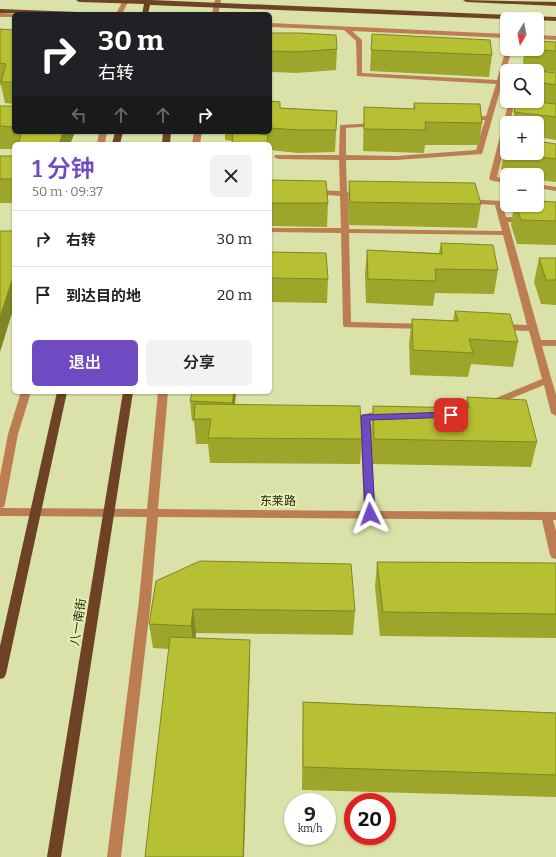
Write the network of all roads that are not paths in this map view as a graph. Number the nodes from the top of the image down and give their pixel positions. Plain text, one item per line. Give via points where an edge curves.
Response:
1 (79, 0) edge
2 (466, 0) edge
3 (125, 1) edge
4 (148, 1) edge
5 (218, 2) edge
6 (190, 4) edge
7 (556, 4) edge
8 (0, 11) edge
9 (26, 12) edge
10 (120, 12) edge
11 (145, 12) edge
12 (216, 12) edge
13 (0, 15) edge
14 (12, 15) edge
15 (556, 19) edge
16 (272, 25) edge
17 (344, 28) junction
18 (500, 36) edge
19 (544, 37) edge
20 (556, 38) edge
21 (500, 82) joint
22 (489, 118) junction
23 (458, 120) edge
24 (381, 124) edge
25 (278, 157) dead end
26 (343, 158) junction
27 (501, 160) edge
28 (500, 180) edge
29 (544, 187) edge
30 (556, 188) edge
31 (307, 192) edge
32 (344, 193) junction
33 (359, 194) edge
34 (459, 200) edge
35 (503, 219) junction
36 (533, 220) edge
37 (272, 230) edge
38 (344, 231) junction
39 (506, 233) junction
40 (432, 326) edge
41 (494, 327) edge
42 (533, 328) junction
43 (536, 343) junction
44 (556, 343) edge
45 (547, 380) junction
46 (553, 391) edge
47 (25, 394) edge
48 (62, 394) edge
49 (128, 394) edge
50 (163, 394) edge
51 (481, 406) edge
52 (556, 413) edge
53 (396, 417) edge
54 (0, 504) edge
55 (0, 512) edge
56 (35, 512) junction
57 (110, 512) junction
58 (153, 513) junction
59 (370, 514) junction
60 (552, 516) edge
61 (556, 556) edge
62 (0, 674) edge
63 (54, 857) edge
64 (114, 857) edge

1 - 3 main road
2 - 7 main road
3 - 4 main road
3 - 10 street
4 - 6 main road
4 - 11 main road
5 - 6 main road
5 - 12 street
5 - 15 main road
8 - 9 main road
13 - 14 street
16 - 17 street
17 - 18 street
17 - 21 street via 359,40 359,75
19 - 20 street
21 - 22 street
22 - 23 street
22 - 26 street via 479,152 396,158
24 - 26 street via 342,126
25 - 26 street
26 - 32 street
27 - 28 street via 493,179
29 - 30 street
31 - 32 street
32 - 33 street
32 - 38 street
34 - 35 street via 498,203
35 - 36 street
35 - 39 street
37 - 38 street
38 - 39 street
38 - 40 street via 347,325
39 - 42 street
41 - 42 street
42 - 43 street
43 - 44 street
43 - 45 street
45 - 46 street
45 - 51 street
46 - 52 street
47 - 54 street via 13,434
48 - 56 main road
49 - 57 main road, 八一南街
50 - 58 street
53 - 59 street via 365,417
55 - 56 street, 东莱路
56 - 57 street, 东莱路
56 - 62 main road
57 - 58 street, 东莱路
57 - 63 main road, 八一南街
58 - 59 street, 东莱路
58 - 64 street
59 - 60 street, 东莱路
60 - 61 street

